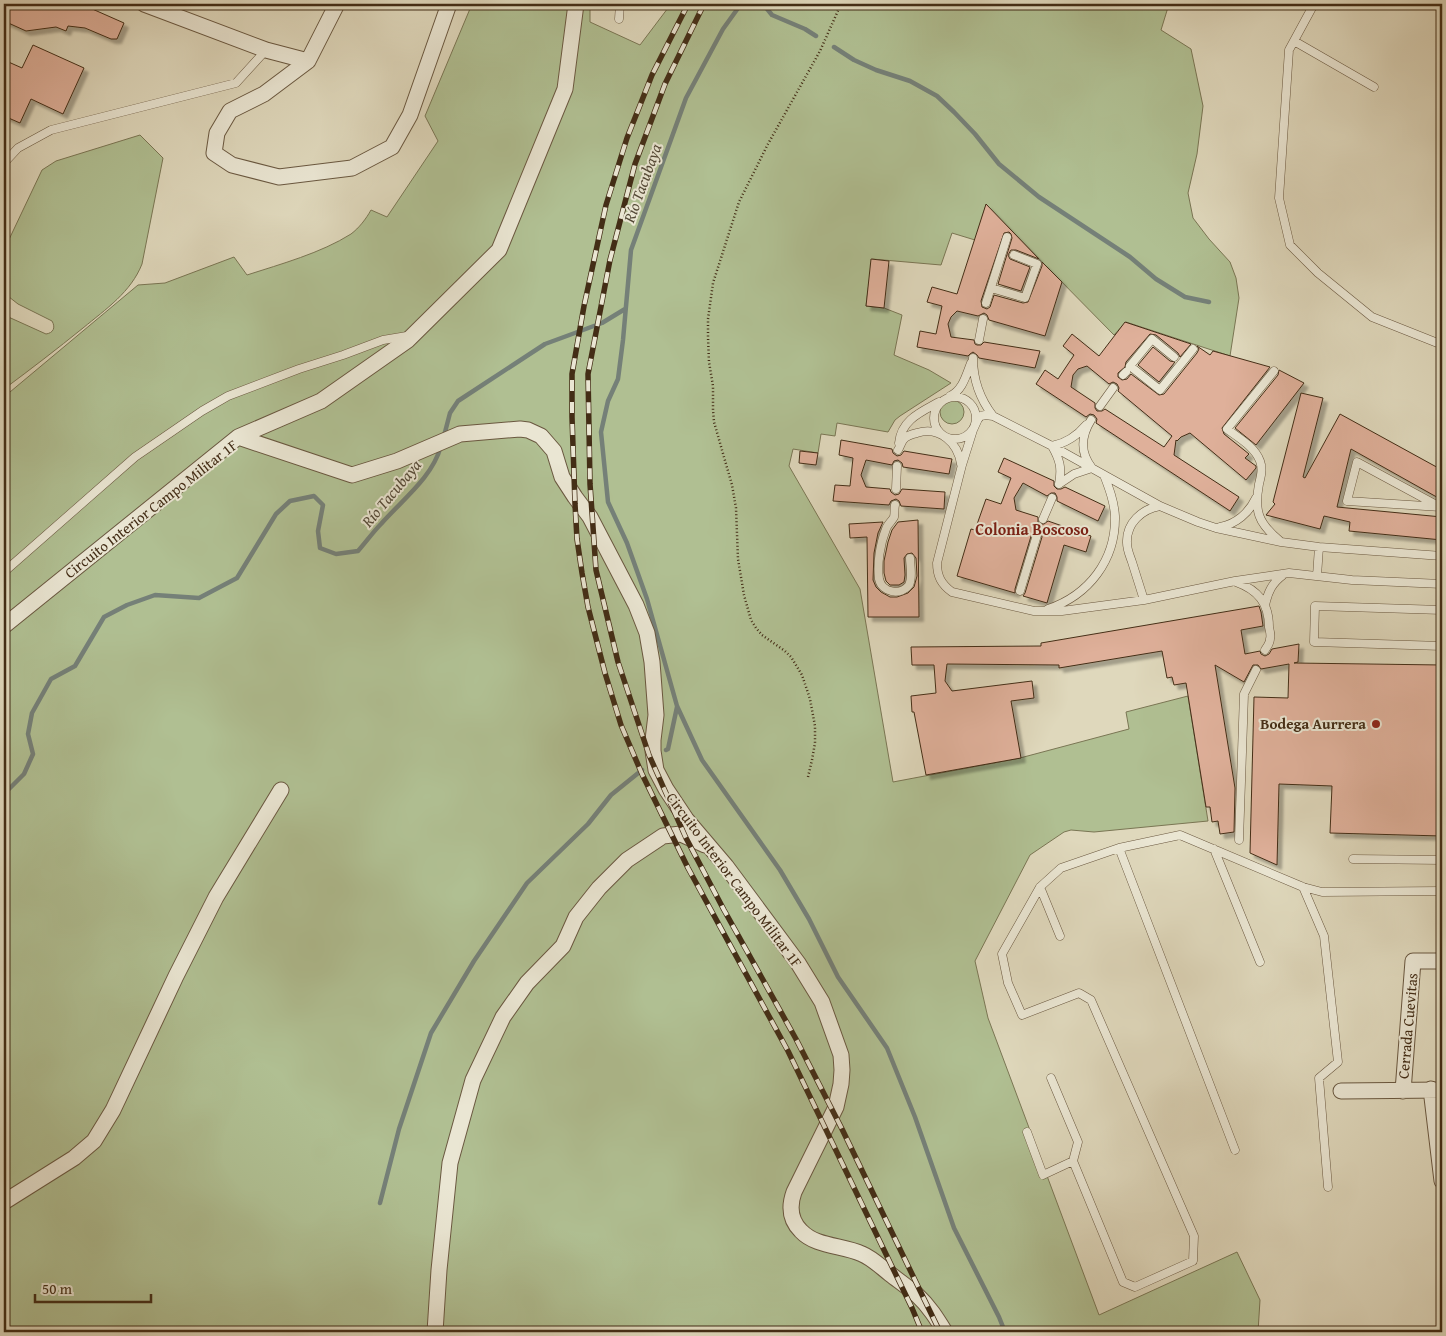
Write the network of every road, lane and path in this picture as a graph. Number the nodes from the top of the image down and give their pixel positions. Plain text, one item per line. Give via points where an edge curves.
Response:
1 (144, 4) edge
2 (337, 4) edge
3 (449, 4) edge
4 (576, 4) edge
5 (620, 4) edge
6 (841, 4) edge
7 (1314, 4) edge
8 (619, 18) dead end
9 (1294, 41) junction
10 (266, 50) junction
11 (308, 61) junction
12 (1374, 87) dead end
13 (4, 163) edge
14 (1008, 236) dead end
15 (1014, 255) dead end
16 (991, 288) junction
17 (986, 303) dead end
18 (983, 319) dead end
19 (413, 335) junction
20 (979, 340) dead end
21 (1442, 340) edge
22 (1193, 349) dead end
23 (1174, 357) dead end
24 (1274, 371) dead end
25 (1113, 388) dead end
26 (945, 399) junction
27 (970, 404) junction
28 (1100, 406) dead end
29 (993, 416) junction
30 (976, 423) junction
31 (944, 436) junction
32 (238, 437) junction
33 (1052, 446) junction
34 (962, 465) junction
35 (897, 466) dead end
36 (1092, 468) junction
37 (1104, 475) junction
38 (896, 489) dead end
39 (1257, 494) junction
40 (1052, 498) dead end
41 (895, 505) dead end
42 (1160, 506) junction
43 (1442, 508) edge
44 (1043, 519) dead end
45 (1216, 528) junction
46 (1037, 535) dead end
47 (1281, 542) junction
48 (1319, 547) junction
49 (1442, 556) edge
50 (910, 558) dead end
51 (4, 572) edge
52 (1284, 574) junction
53 (1317, 576) junction
54 (1235, 581) junction
55 (1442, 584) edge
56 (1020, 591) dead end
57 (1144, 600) junction
58 (1266, 605) junction
59 (1442, 610) edge
60 (1034, 611) junction
61 (4, 626) edge
62 (1442, 646) edge
63 (1265, 650) dead end
64 (1256, 670) dead end
65 (808, 777) dead end
66 (281, 790) dead end
67 (1239, 840) dead end
68 (710, 848) junction
69 (1119, 848) junction
70 (1214, 849) junction
71 (1352, 859) dead end
72 (1442, 860) edge
73 (1040, 886) junction
74 (1304, 886) junction
75 (1442, 891) edge
76 (1060, 936) dead end
77 (1442, 961) edge
78 (1260, 962) dead end
79 (1051, 1078) dead end
80 (1437, 1089) edge
81 (1340, 1091) dead end
82 (1403, 1091) junction
83 (1027, 1132) dead end
84 (1235, 1150) dead end
85 (1073, 1161) junction
86 (1442, 1181) edge
87 (1328, 1187) dead end
88 (4, 1202) edge
89 (435, 1332) edge
90 (945, 1332) edge

1 - 10 street
2 - 11 street
3 - 11 street via 410,115 392,147 352,168 279,177 232,165 214,153 216,132 230,111 264,94
4 - 19 street via 565,90 499,250
5 - 8 lane
6 - 65 path via 820,51 739,202 713,283 708,319 714,422 735,501 738,559 744,595 756,628 791,657 802,675 815,726
7 - 9 lane
9 - 12 lane
9 - 21 lane via 1289,50 1279,198 1290,245 1318,273 1372,317 1440,344
10 - 11 street
10 - 13 lane via 236,84 51,130 18,148
14 - 16 lane
15 - 16 lane via 1037,264 1025,298
16 - 17 lane
18 - 20 lane
19 - 32 street via 321,401
19 - 51 lane via 383,340 299,369 228,396 202,410 135,457
22 - 23 lane via 1160,390 1130,366 1152,339
24 - 39 lane via 1228,429 1253,450 1261,462
25 - 28 lane
26 - 27 lane via 956,396
26 - 29 lane via 962,386 973,358 977,388
26 - 31 lane via 936,408 934,416 938,431
26 - 31 lane via 909,421 902,430 898,450 904,438 914,433 928,431
27 - 29 lane
27 - 30 lane
29 - 30 lane via 981,416
29 - 33 lane
30 - 31 lane via 972,430 959,438
30 - 34 lane
31 - 34 lane via 956,448
32 - 61 street, Circuito Interior Campo Militar 1F
32 - 68 street, Circuito Interior Campo Militar 1F via 352,475 397,461 460,434 520,429 541,436 554,451 562,477 590,517 636,605 647,633 652,662 656,702 653,751 656,770 686,819
33 - 36 lane
33 - 36 lane via 1059,458 1059,484
33 - 36 lane via 1072,438 1091,420 1083,444 1087,462
34 - 60 lane via 937,563 939,578 958,594
35 - 38 lane
36 - 37 lane
37 - 42 lane
37 - 60 lane via 1113,501 1114,522 1112,542 1102,568 1084,590 1072,598 1047,610
39 - 45 lane via 1241,518
39 - 47 lane via 1261,521
40 - 44 lane
41 - 50 lane via 894,518 885,530 880,556 880,580 886,589 900,592 908,586 911,582
42 - 45 lane
42 - 57 lane via 1140,514 1128,534 1128,552
43 - 43 lane via 1365,466 1357,462 1347,501
45 - 47 lane
46 - 56 lane
47 - 48 lane
48 - 49 lane
48 - 53 lane
52 - 53 lane
52 - 54 lane
52 - 58 lane via 1271,587
53 - 55 lane
54 - 57 lane
54 - 58 lane via 1252,589
57 - 60 lane via 1062,611
58 - 63 lane via 1270,639
59 - 62 lane via 1315,606 1314,642
64 - 67 lane via 1244,694
66 - 88 street via 216,897 113,1110 94,1141 74,1158
68 - 89 street via 681,834 663,836 627,860 576,917 563,946 528,983 503,1017 473,1080 450,1163
68 - 90 street, Circuito Interior Campo Militar 1F via 798,963 822,1002 841,1055 841,1084 836,1106 794,1192 792,1217 807,1236 870,1258 918,1296
69 - 70 lane via 1180,835
69 - 73 lane via 1060,868
69 - 84 lane
70 - 74 lane
70 - 78 lane
71 - 72 lane
73 - 76 lane
73 - 85 lane via 1002,954 1008,983 1022,1015 1079,993 1091,1000 1194,1236 1193,1261 1135,1287 1123,1282
74 - 75 lane via 1322,892
74 - 87 lane via 1324,936 1338,1062 1319,1078
77 - 82 street, Cerrada Cuevitas via 1413,961
79 - 85 lane via 1078,1142
80 - 82 street
80 - 86 street
81 - 82 street
83 - 85 lane via 1043,1175

